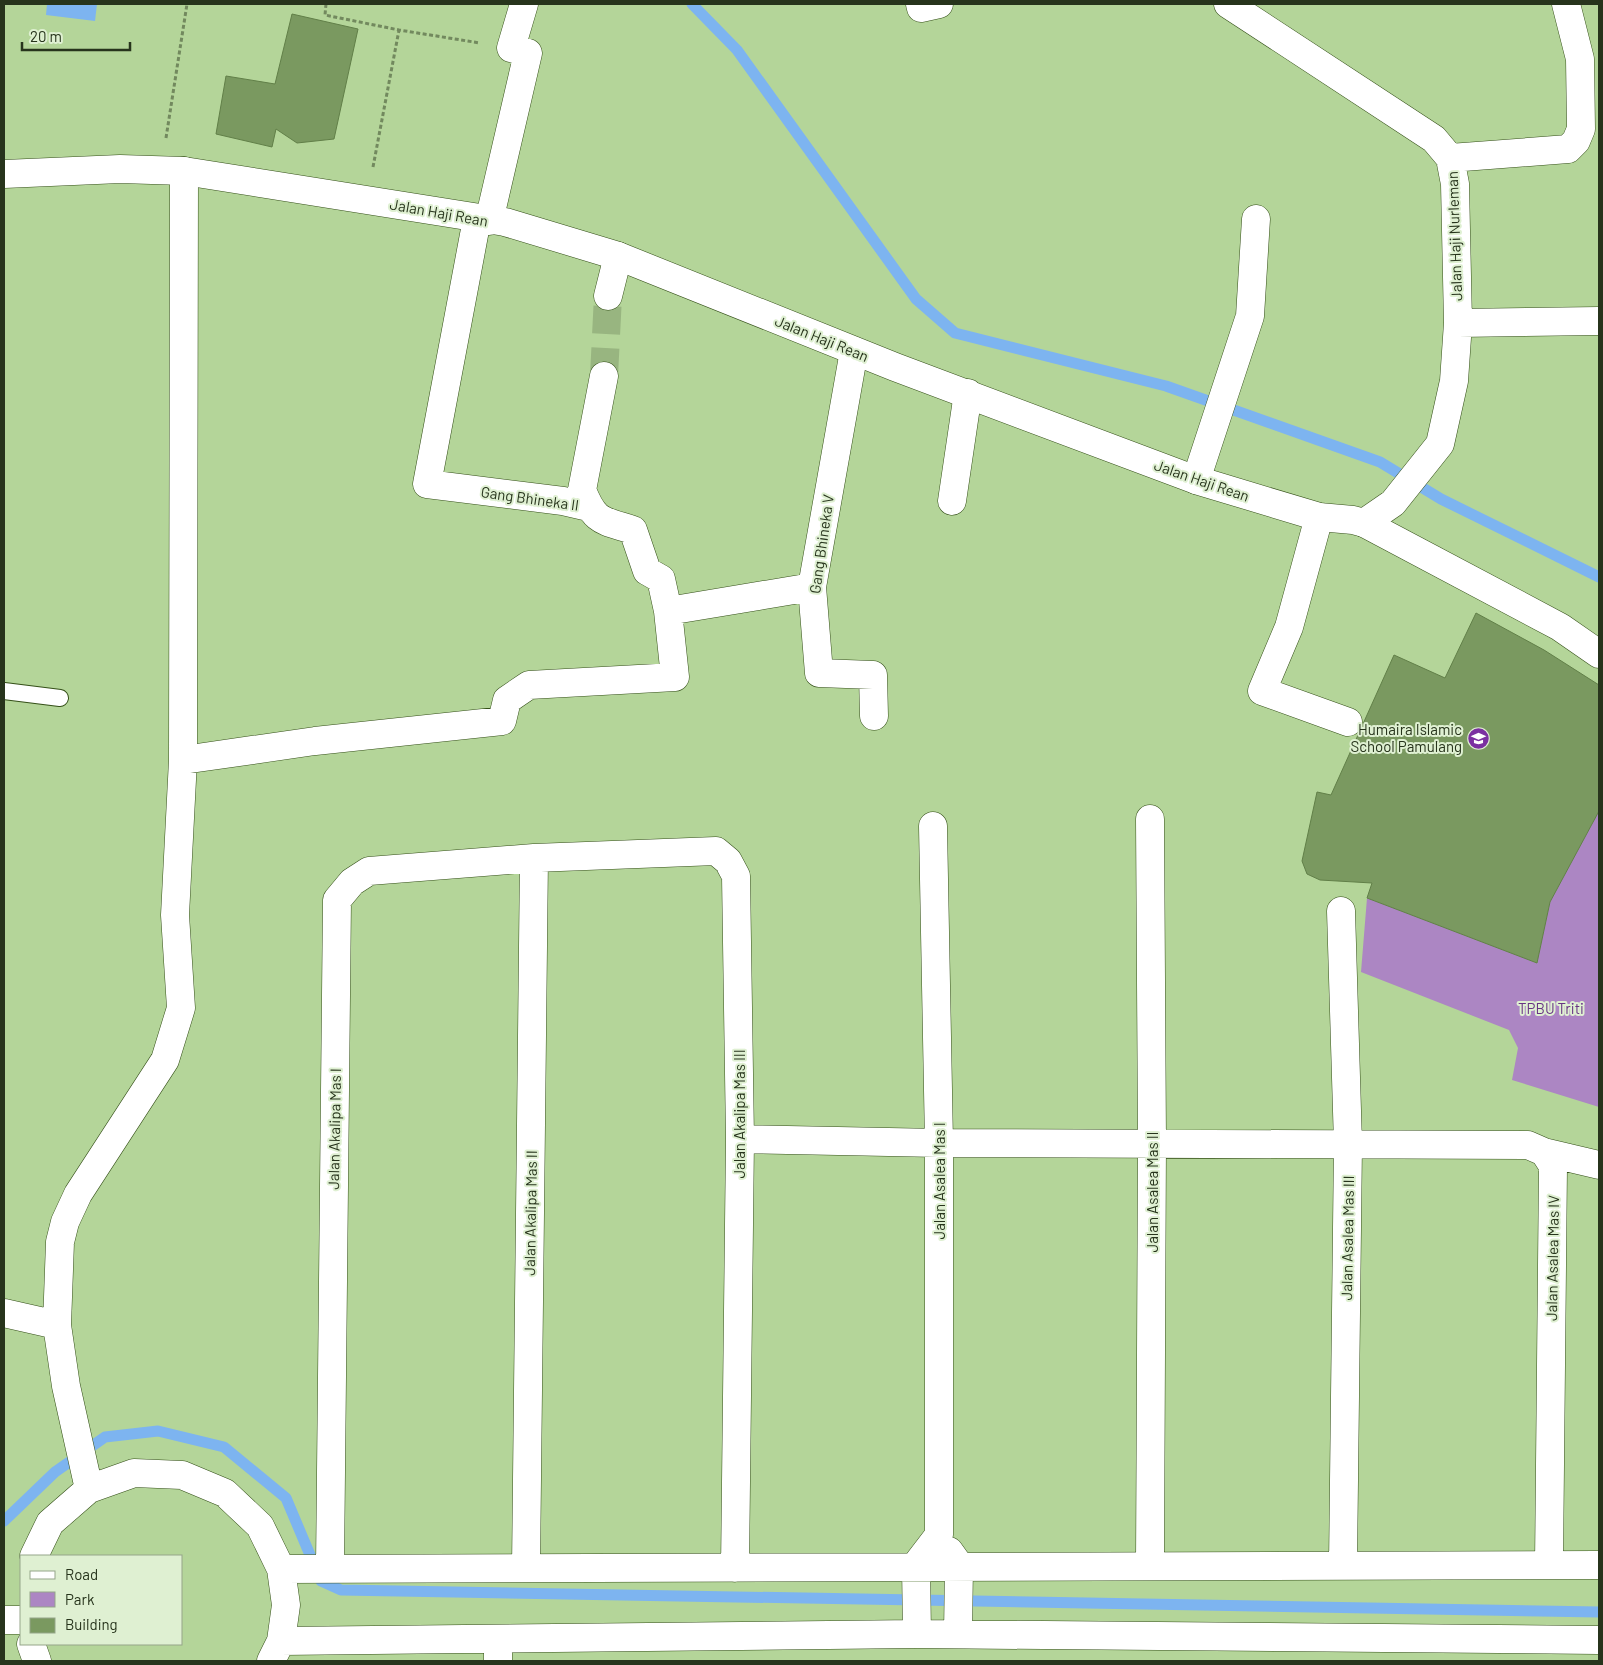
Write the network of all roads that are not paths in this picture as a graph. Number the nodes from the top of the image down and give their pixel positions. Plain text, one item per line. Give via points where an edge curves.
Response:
1 (524, 4) edge
2 (920, 4) edge
3 (939, 4) edge
4 (1228, 4) edge
5 (1566, 4) edge
6 (1590, 130) edge
7 (1450, 158) junction
8 (172, 171) junction
9 (4, 174) edge
10 (1256, 219) dead end
11 (483, 220) junction
12 (618, 256) junction
13 (608, 296) tunnel mouth
14 (1599, 321) edge
15 (1458, 323) junction
16 (854, 351) junction
17 (604, 376) tunnel mouth
18 (968, 393) junction
19 (1196, 480) junction
20 (952, 501) dead end
21 (589, 507) junction
22 (1320, 517) junction
23 (1364, 523) junction
24 (812, 587) junction
25 (668, 611) junction
26 (1599, 654) edge
27 (4, 691) edge
28 (60, 698) dead end
29 (874, 716) dead end
30 (1348, 722) dead end
31 (183, 760) junction
32 (1150, 819) dead end
33 (933, 826) dead end
34 (534, 858) junction
35 (1341, 911) dead end
36 (740, 1139) junction
37 (1152, 1142) junction
38 (939, 1143) junction
39 (1348, 1144) junction
40 (1544, 1152) junction
41 (1599, 1166) edge
42 (4, 1314) edge
43 (57, 1325) junction
44 (87, 1481) junction
45 (939, 1535) junction
46 (34, 1555) edge
47 (916, 1565) junction
48 (959, 1565) junction
49 (1150, 1565) junction
50 (1343, 1565) junction
51 (1549, 1565) junction
52 (1599, 1565) edge
53 (330, 1567) junction
54 (526, 1568) junction
55 (735, 1568) junction
56 (281, 1569) junction
57 (4, 1620) edge
58 (20, 1620) edge
59 (917, 1634) junction
60 (958, 1634) junction
61 (1599, 1640) edge
62 (31, 1645) edge
63 (498, 1650) edge
64 (276, 1651) edge
65 (37, 1661) edge

1 - 11 street, Gang Bhineka II via 511,48 528,52
2 - 3 street via 921,8
4 - 7 street, Jalan Haji Nurleman via 1434,139
5 - 6 street via 1580,58
6 - 7 street via 1568,149
7 - 15 street, Jalan Haji Nurleman via 1455,184
8 - 9 street, Jalan Haji Rean via 120,169
8 - 11 street, Jalan Haji Rean via 367,199
8 - 31 street
10 - 19 street via 1250,316
11 - 12 street, Jalan Haji Rean via 505,222
11 - 21 street, Gang Bhineka II via 427,484
12 - 13 street
12 - 16 street, Jalan Haji Rean
14 - 15 street
15 - 23 street, Jalan Haji Nurleman via 1454,382 1440,444 1393,503
16 - 18 street, Jalan Haji Rean
16 - 24 street, Gang Bhineka V
17 - 21 street via 582,490
18 - 19 street, Jalan Haji Rean
18 - 20 street
19 - 22 street, Jalan Haji Rean
21 - 25 street, Gang Bhineka II via 598,519 633,530 647,571 661,580
22 - 23 street, Jalan Haji Rean
22 - 30 street via 1289,627 1262,691
23 - 26 street, Jalan Haji Rean via 1560,627
24 - 25 street
24 - 29 street, Gang Bhineka V via 818,673 873,675
25 - 31 street, Gang Bhineka II via 675,677 529,685 507,700 502,721 315,741
27 - 28 lane
31 - 43 street via 175,915 181,1008 164,1060 78,1194 65,1222 60,1242
32 - 37 street, Jalan Asalea Mas II
33 - 38 street, Jalan Asalea Mas I
34 - 36 street, Jalan Akalipa Mas III via 716,851 728,861 736,876
34 - 53 street, Jalan Akalipa Mas I via 369,871 352,882 337,900
34 - 54 street, Jalan Akalipa Mas II
35 - 39 street, Jalan Asalea Mas III
36 - 38 street
36 - 55 street, Jalan Akalipa Mas III
37 - 38 street
37 - 39 street
37 - 49 street, Jalan Asalea Mas II
38 - 45 street, Jalan Asalea Mas I
39 - 40 street via 1528,1145
39 - 50 street, Jalan Asalea Mas III
40 - 41 street
40 - 51 street, Jalan Asalea Mas IV via 1553,1166
42 - 43 street
43 - 44 street via 66,1386
44 - 46 street via 50,1523
44 - 56 street via 134,1473 182,1475 226,1493 260,1526
45 - 47 street
45 - 48 street
47 - 48 street
47 - 55 street
47 - 59 street
48 - 49 street
48 - 60 street
49 - 50 street
50 - 51 street
51 - 52 street
53 - 54 street
53 - 56 street
54 - 55 street
56 - 64 street via 286,1605
57 - 58 street
59 - 60 street
59 - 63 street
60 - 61 street
62 - 65 street
63 - 64 street

